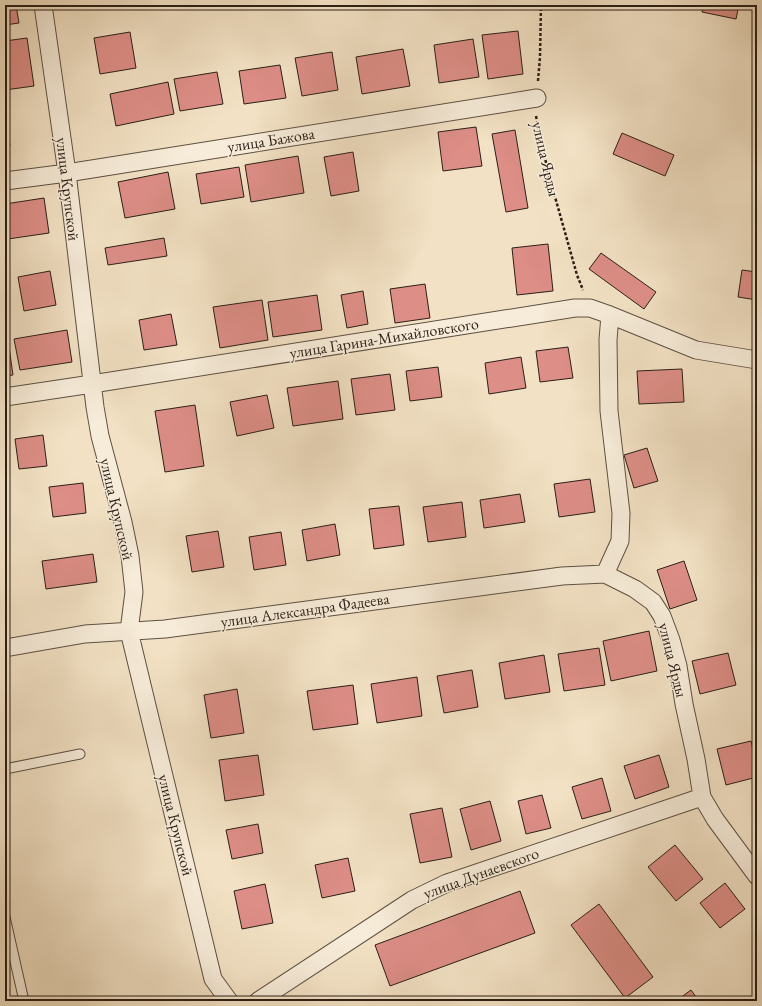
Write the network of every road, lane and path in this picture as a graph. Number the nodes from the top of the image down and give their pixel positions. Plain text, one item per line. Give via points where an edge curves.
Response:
1 (43, 5) edge
2 (541, 5) edge
3 (537, 98) junction
4 (67, 173) junction
5 (5, 181) edge
6 (590, 308) junction
7 (610, 314) junction
8 (757, 360) edge
9 (92, 384) junction
10 (5, 397) edge
11 (605, 574) junction
12 (129, 631) junction
13 (5, 648) edge
14 (80, 754) dead end
15 (5, 769) edge
16 (702, 797) junction
17 (757, 876) edge
18 (5, 917) edge
19 (24, 1001) edge
20 (229, 1001) edge
21 (258, 1001) edge

1 - 4 street, улица Крупской
2 - 3 path, улица Ярды
3 - 4 street, улица Бажова
3 - 6 path, улица Ярды via 536,114 548,172 577,275
4 - 5 street, улица Бажова
4 - 9 street, улица Крупской
6 - 7 street, улица Гарина-Михайловского
6 - 9 street, улица Гарина-Михайловского via 575,308
7 - 8 street, улица Гарина-Михайловского via 696,350
7 - 11 street via 609,411 622,513 620,541
9 - 10 street, улица Гарина-Михайловского
9 - 12 street, улица Крупской via 100,436 130,556 134,592
11 - 12 street, улица Александра Фадеева via 562,576 165,629
11 - 16 street, улица Ярды via 636,589 652,602 662,616 678,666
12 - 13 street, улица Александра Фадеева via 85,634
12 - 20 street, улица Крупской via 213,979
14 - 15 lane
16 - 17 street, улица Ярды
16 - 21 street, улица Дунаевского via 447,883 412,900
18 - 19 lane

